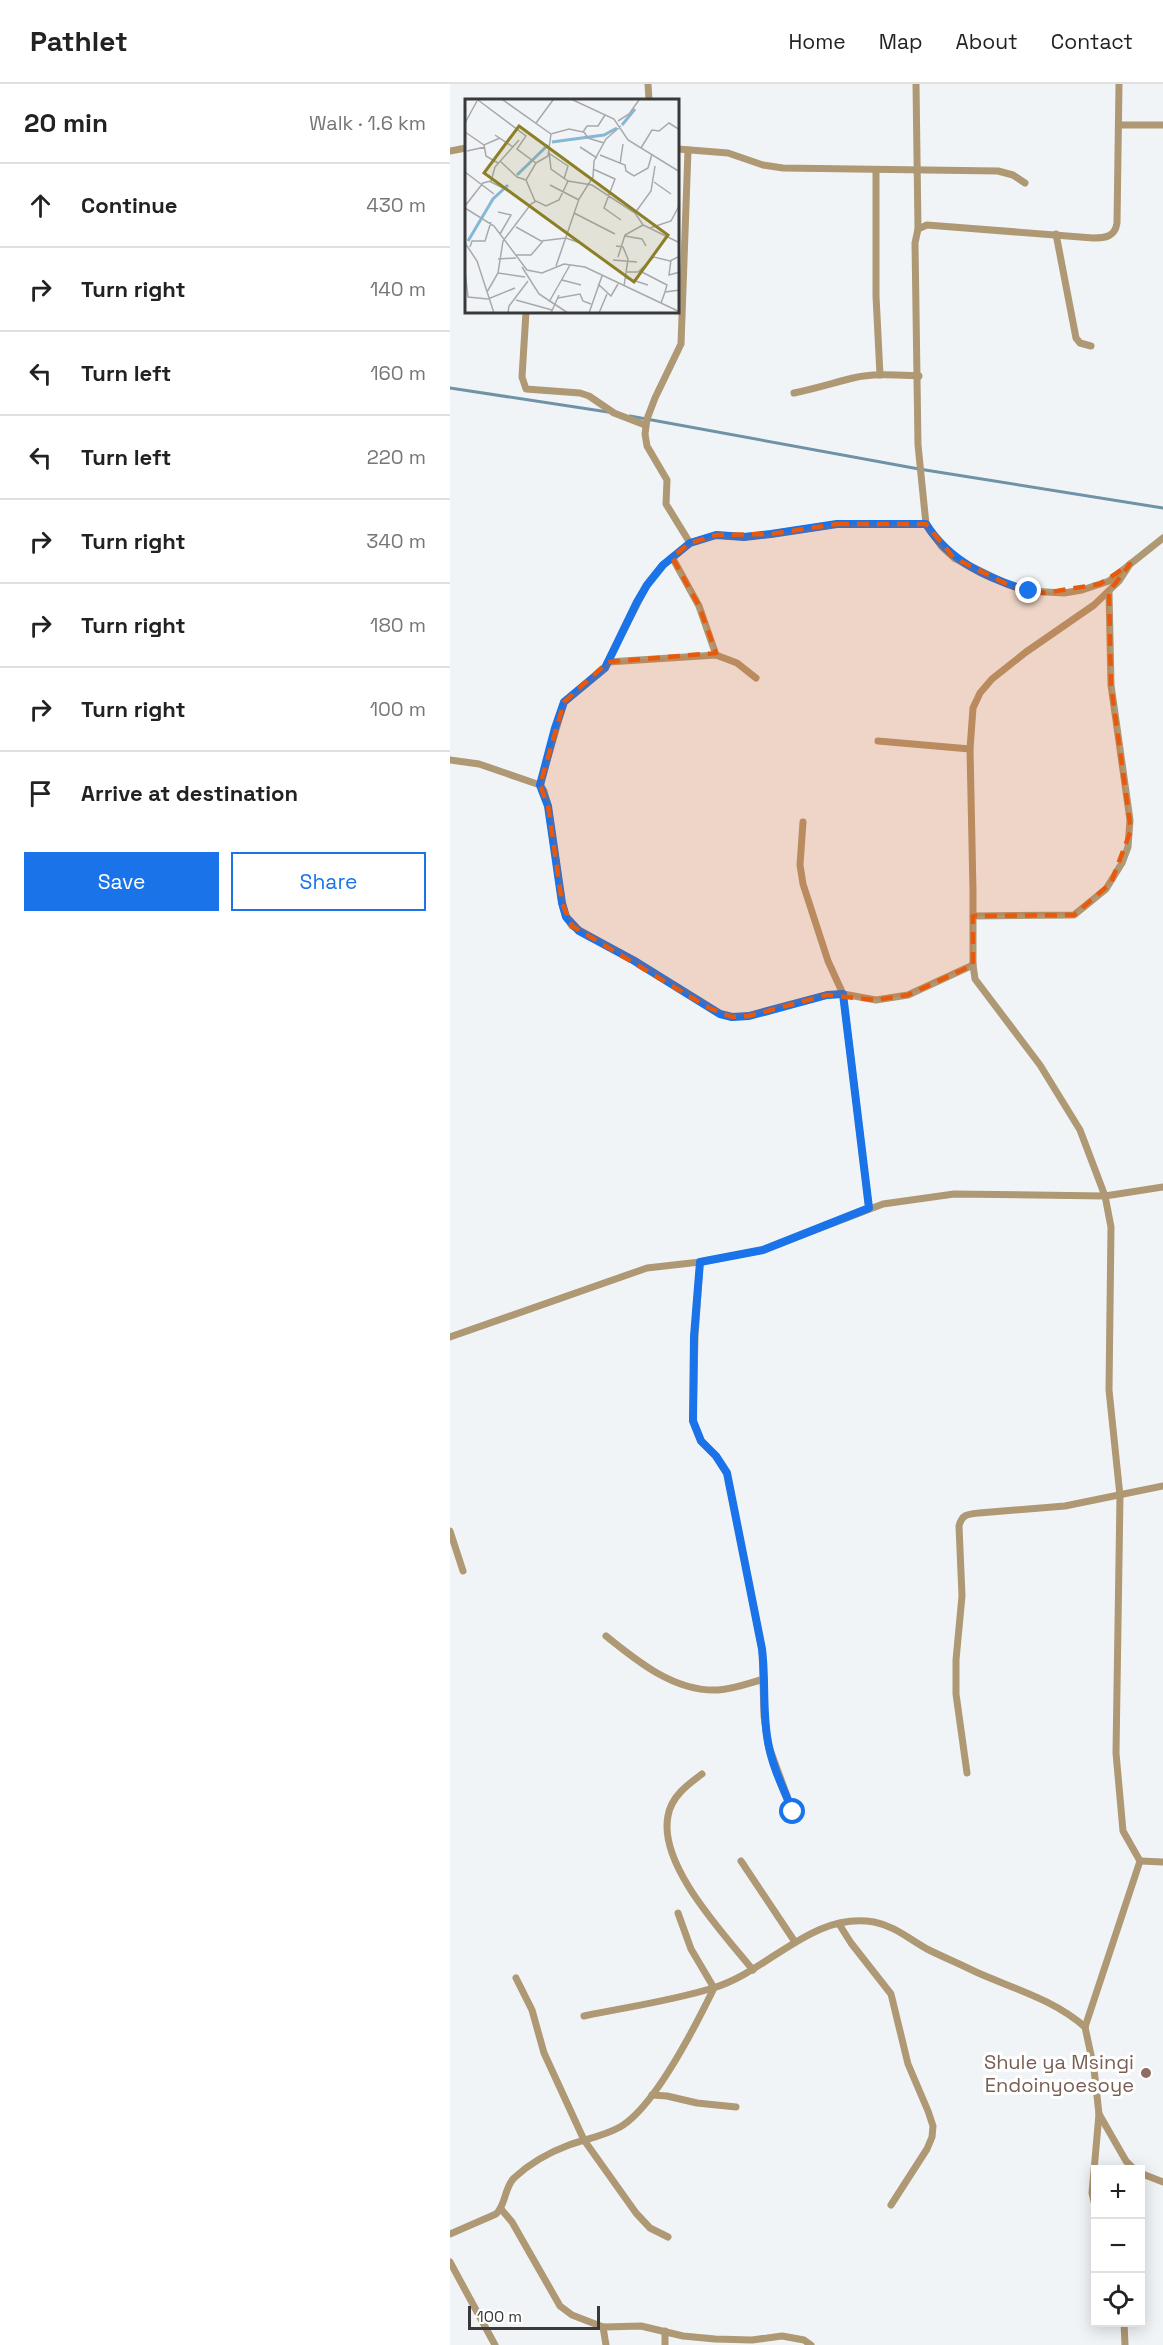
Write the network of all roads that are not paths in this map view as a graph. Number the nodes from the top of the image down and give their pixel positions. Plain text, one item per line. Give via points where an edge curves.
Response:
1 (648, 84) edge
2 (916, 84) edge
3 (1119, 84) edge
4 (649, 99) edge
5 (1119, 125) junction
6 (1163, 125) edge
7 (465, 148) edge
8 (680, 149) edge
9 (688, 150) junction
10 (450, 151) edge
11 (876, 171) junction
12 (917, 171) junction
13 (1025, 183) dead end
14 (918, 229) junction
15 (1056, 234) junction
16 (526, 314) edge
17 (1091, 346) dead end
18 (880, 375) junction
19 (919, 376) junction
20 (794, 393) dead end
21 (645, 425) junction
22 (926, 524) junction
23 (1163, 538) edge
24 (690, 543) junction
25 (672, 557) junction
26 (1130, 564) junction
27 (1109, 592) junction
28 (716, 655) junction
29 (608, 662) junction
30 (756, 678) dead end
31 (878, 741) dead end
32 (970, 749) junction
33 (450, 760) edge
34 (540, 785) junction
35 (803, 822) dead end
36 (973, 915) junction
37 (973, 965) junction
38 (843, 994) junction
39 (1163, 1187) edge
40 (1105, 1196) junction
41 (869, 1208) junction
42 (700, 1262) junction
43 (450, 1337) edge
44 (1163, 1486) edge
45 (1120, 1496) junction
46 (450, 1531) edge
47 (463, 1571) dead end
48 (606, 1636) dead end
49 (764, 1679) junction
50 (968, 1773) dead end
51 (702, 1774) dead end
52 (793, 1812) dead end
53 (741, 1861) dead end
54 (1140, 1861) junction
55 (1163, 1862) edge
56 (678, 1913) dead end
57 (839, 1924) junction
58 (795, 1942) junction
59 (753, 1970) junction
60 (516, 1978) dead end
61 (714, 1988) junction
62 (584, 2016) dead end
63 (1085, 2027) junction
64 (652, 2096) junction
65 (736, 2107) dead end
66 (1099, 2114) junction
67 (584, 2140) junction
68 (1094, 2165) edge
69 (1130, 2165) edge
70 (1145, 2175) edge
71 (1163, 2182) edge
72 (891, 2205) dead end
73 (501, 2209) junction
74 (450, 2234) edge
75 (668, 2237) dead end
76 (450, 2262) edge
77 (603, 2327) junction
78 (1124, 2327) edge
79 (665, 2331) junction
80 (495, 2345) edge
81 (606, 2345) edge
82 (665, 2345) edge
83 (811, 2345) edge
84 (1125, 2345) edge

1 - 4 street
2 - 12 street
3 - 5 street
5 - 6 street
5 - 15 street via 1114,232 1105,238
7 - 10 street
8 - 9 street
9 - 11 street via 728,153 783,168
9 - 21 street via 681,344
11 - 12 street
11 - 18 street
12 - 13 street via 998,171
12 - 14 street
14 - 15 street via 927,225
14 - 19 street via 915,243
15 - 17 street via 1076,338
16 - 21 street via 522,377 526,389 580,393
18 - 19 street
18 - 20 street
19 - 22 street via 919,469
21 - 24 street via 647,446 667,480 666,504
22 - 24 street via 837,524 744,537 716,535
22 - 26 street via 954,558 1029,591 1082,590 1109,581
23 - 26 street
24 - 25 street
25 - 28 street via 699,606
25 - 29 street via 647,585
26 - 27 street
27 - 32 street via 992,679 973,708
27 - 36 street via 1111,685 1130,820 1122,863 1106,889 1074,915
28 - 29 street
28 - 30 street via 737,663
29 - 34 street via 564,702
31 - 32 street
32 - 36 street
33 - 34 street via 479,764
34 - 38 street via 548,806 562,903 566,917 579,931 709,1008 732,1017
35 - 38 street via 803,884
36 - 37 street
37 - 38 street via 908,995 876,1000
37 - 40 street via 978,985 1040,1065 1080,1130
38 - 41 street
39 - 40 street
40 - 41 street via 954,1194
40 - 45 street via 1111,1227 1109,1390
41 - 42 street via 763,1250
42 - 43 street via 647,1268
42 - 49 street via 693,1421 701,1441 727,1473 762,1649
44 - 45 street
45 - 50 street via 1065,1506 967,1514 962,1518 956,1684
45 - 54 street via 1116,1753 1123,1831
46 - 47 street
48 - 49 street via 662,1676 683,1685 721,1690
49 - 52 street via 768,1744
51 - 59 street via 680,1791 673,1803 668,1816 669,1841 692,1892
53 - 58 street
54 - 55 street
54 - 63 street
56 - 61 street via 691,1949
57 - 58 street
57 - 63 street via 856,1920 889,1926 925,1948 1055,2005
57 - 72 street via 891,1994 908,2064 933,2126 927,2149
58 - 59 street
59 - 61 street
60 - 67 street via 532,2010 544,2053
61 - 62 street
61 - 64 street
63 - 66 street
64 - 65 street
64 - 67 street via 630,2121
66 - 68 street
66 - 69 street
67 - 73 street via 540,2158 514,2178
67 - 75 street via 636,2213 650,2228
70 - 71 street
73 - 74 street
73 - 77 street via 560,2306
76 - 80 street
77 - 79 street via 633,2325
77 - 81 street
78 - 84 street
79 - 82 street
79 - 83 street via 715,2339 783,2336

